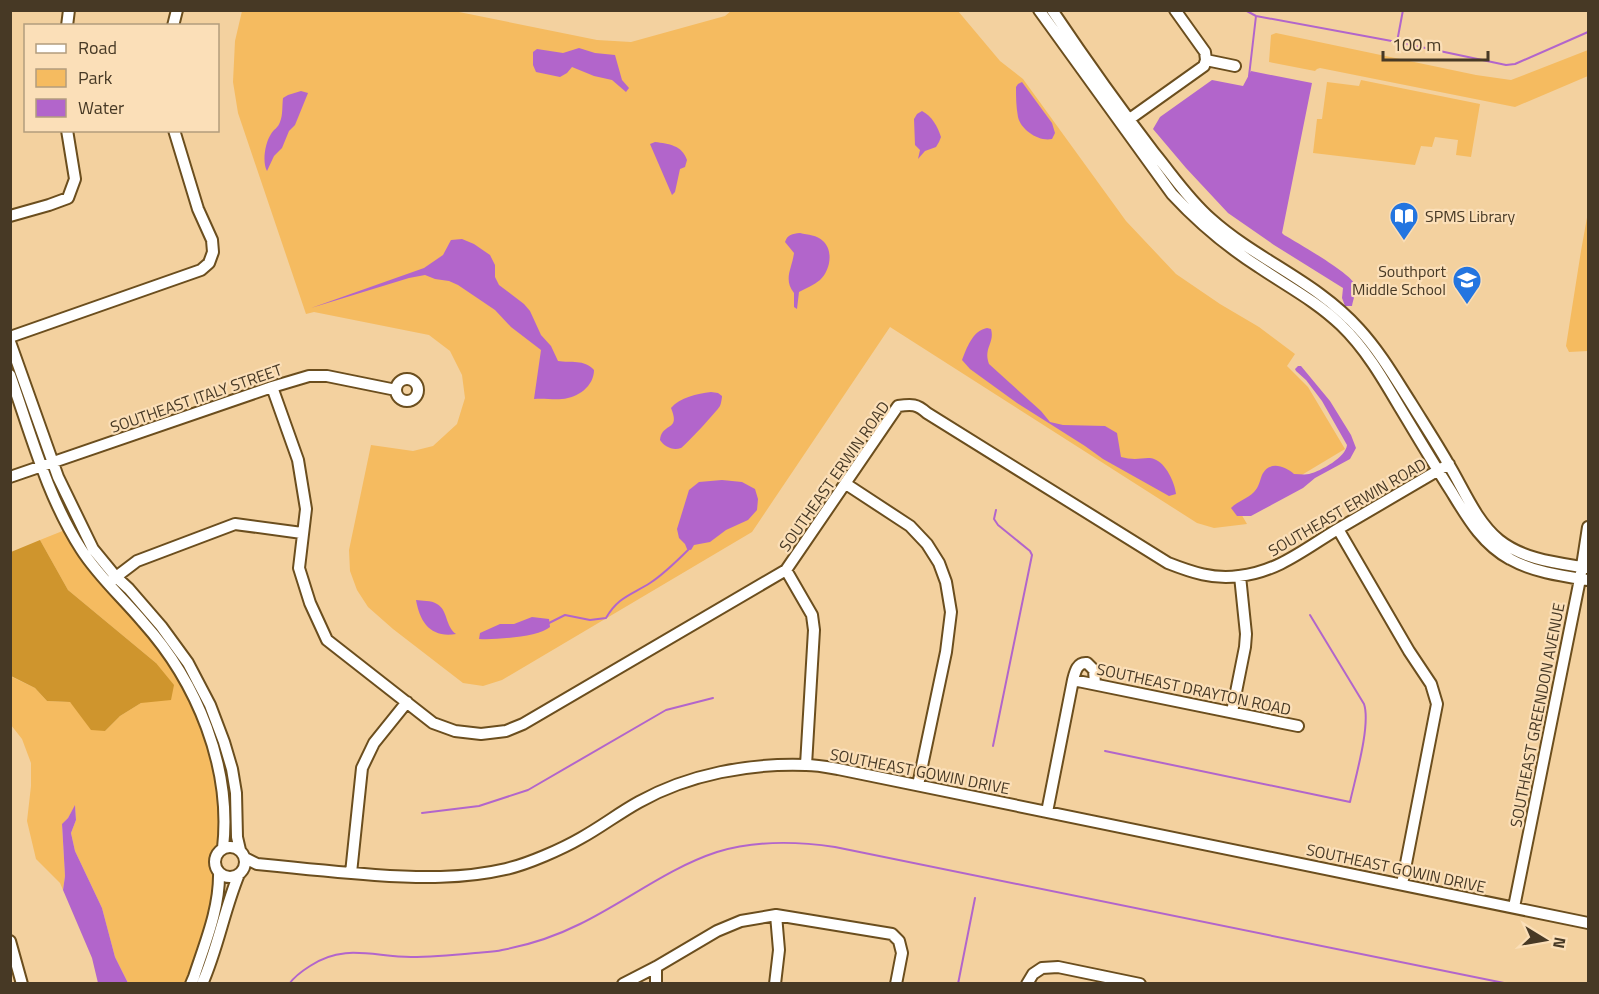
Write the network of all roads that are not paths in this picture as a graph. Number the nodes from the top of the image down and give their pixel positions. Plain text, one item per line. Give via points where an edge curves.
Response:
1 (1039, 10) edge
2 (1052, 10) edge
3 (1175, 10) edge
4 (1067, 41) junction
5 (1206, 60) junction
6 (1235, 66) dead end
7 (1125, 122) junction
8 (67, 132) edge
9 (175, 132) edge
10 (10, 216) edge
11 (10, 339) edge
12 (1385, 371) junction
13 (10, 375) edge
14 (272, 387) junction
15 (396, 390) dead end
16 (47, 464) junction
17 (1449, 464) junction
18 (1438, 471) junction
19 (10, 477) edge
20 (846, 484) junction
21 (1588, 527) edge
22 (1338, 529) junction
23 (302, 533) junction
24 (786, 570) junction
25 (1585, 573) edge
26 (1240, 576) junction
27 (111, 581) junction
28 (179, 661) junction
29 (1073, 680) junction
30 (1095, 684) junction
31 (406, 702) junction
32 (1232, 712) junction
33 (1298, 726) dead end
34 (229, 760) junction
35 (217, 763) junction
36 (806, 765) junction
37 (918, 785) junction
38 (1047, 812) junction
39 (223, 848) junction
40 (242, 863) junction
41 (219, 872) junction
42 (351, 873) junction
43 (1402, 884) junction
44 (1514, 907) junction
45 (776, 915) junction
46 (1588, 923) edge
47 (10, 941) edge
48 (656, 967) junction
49 (1030, 979) edge
50 (22, 984) edge
51 (191, 984) edge
52 (201, 984) edge
53 (623, 984) edge
54 (656, 984) edge
55 (775, 984) edge
56 (896, 984) edge
57 (1140, 984) edge

1 - 4 street
2 - 4 street
3 - 5 street via 1205,52
4 - 7 street
5 - 6 street
5 - 7 street via 1204,66
7 - 12 street via 1172,194 1251,262 1305,289
8 - 10 street via 75,179 68,198
9 - 11 street via 198,209 212,240 209,263 201,270
11 - 16 street
12 - 17 street
12 - 18 street
13 - 16 street
14 - 15 street, SOUTHEAST ITALY STREET via 309,376 327,376
14 - 16 street, SOUTHEAST ITALY STREET
14 - 23 street, SOUTHEAST ERWIN ROAD via 298,460 306,509
16 - 19 street, SOUTHEAST ITALY STREET
16 - 27 street via 58,477
17 - 18 street, SOUTHEAST ERWIN ROAD
17 - 25 street via 1483,523 1500,540 1528,556
18 - 22 street, SOUTHEAST ERWIN ROAD
18 - 25 street via 1470,523 1495,550 1522,566
20 - 24 street, SOUTHEAST ERWIN ROAD
20 - 26 street, SOUTHEAST ERWIN ROAD via 898,406 915,405 1168,563 1194,573
20 - 37 street via 910,526 927,544 946,582 951,612 946,651
21 - 25 street, SOUTHEAST GREENDON AVENUE
22 - 26 street, SOUTHEAST ERWIN ROAD via 1279,566
22 - 43 street via 1431,684 1437,704
23 - 27 street via 235,524 137,561
23 - 31 street, SOUTHEAST ERWIN ROAD via 300,568 327,640
24 - 31 street, SOUTHEAST ERWIN ROAD via 506,731 455,731 433,723
24 - 36 street via 812,615 814,630
25 - 44 street, SOUTHEAST GREENDON AVENUE
26 - 32 street via 1246,634
27 - 28 street via 129,589 161,626
28 - 34 street via 210,705
28 - 35 street
29 - 30 street, SOUTHEAST DRAYTON ROAD
29 - 30 street via 1078,666 1087,663 1094,670
29 - 38 street, SOUTHEAST DRAYTON ROAD
30 - 32 street, SOUTHEAST DRAYTON ROAD
31 - 42 street via 374,743 362,768
32 - 33 street, SOUTHEAST DRAYTON ROAD
34 - 35 street
34 - 40 street
35 - 39 street via 224,801
36 - 37 street, SOUTHEAST GOWIN DRIVE
36 - 42 street, SOUTHEAST GOWIN DRIVE via 752,767 672,787 641,801 582,838 507,869 422,878
37 - 38 street, SOUTHEAST GOWIN DRIVE
38 - 43 street, SOUTHEAST GOWIN DRIVE
39 - 40 street via 232,847
39 - 41 street via 215,860
40 - 41 street via 235,876 226,877
40 - 42 street, SOUTHEAST GOWIN DRIVE
40 - 52 street
41 - 51 street via 216,909
43 - 44 street, SOUTHEAST GOWIN DRIVE
44 - 46 street, SOUTHEAST GOWIN DRIVE
45 - 48 street via 741,921 717,931
45 - 55 street via 779,950
45 - 56 street via 892,934 902,953
47 - 50 street
48 - 53 street
48 - 54 street
49 - 57 street via 1042,968 1058,967

